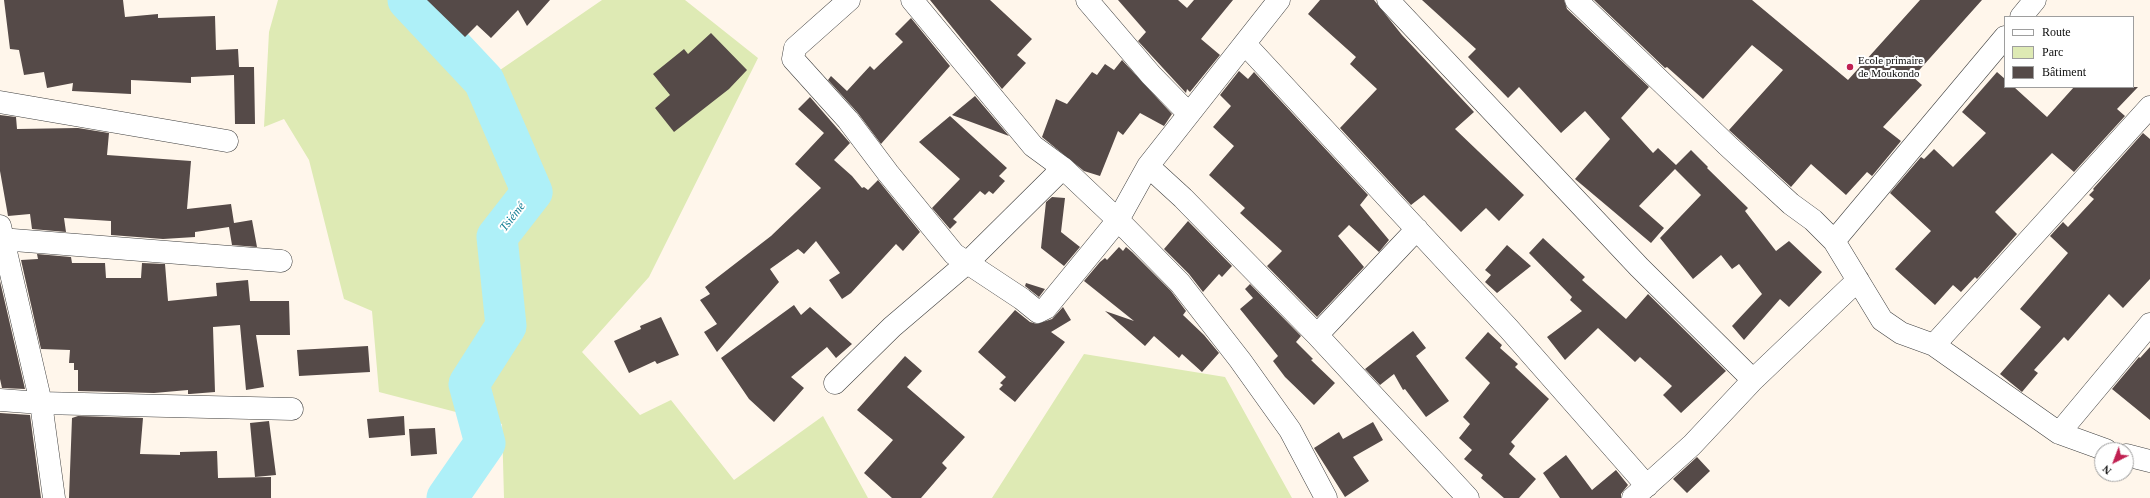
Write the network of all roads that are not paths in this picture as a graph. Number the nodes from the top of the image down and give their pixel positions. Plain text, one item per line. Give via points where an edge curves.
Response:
1 (912, 0) edge
2 (1087, 0) edge
3 (1388, 0) edge
4 (1576, 0) edge
5 (2035, 0) edge
6 (842, 2) edge
7 (1269, 4) edge
8 (2022, 16) edge
9 (2004, 38) edge
10 (1245, 44) junction
11 (0, 102) edge
12 (2150, 108) edge
13 (1189, 114) junction
14 (227, 141) dead end
15 (1148, 166) junction
16 (1063, 168) junction
17 (1118, 220) junction
18 (1417, 229) junction
19 (1, 235) edge
20 (1834, 241) junction
21 (281, 261) dead end
22 (967, 264) junction
23 (1858, 280) junction
24 (2150, 324) edge
25 (1316, 336) junction
26 (1934, 345) junction
27 (1753, 380) junction
28 (836, 383) dead end
29 (0, 400) edge
30 (41, 403) junction
31 (292, 409) dead end
32 (2060, 433) junction
33 (2094, 446) edge
34 (2134, 457) edge
35 (2150, 461) edge
36 (1640, 492) edge
37 (54, 498) edge
38 (1326, 498) edge
39 (1468, 498) edge

1 - 16 street via 1033,146
2 - 13 street via 1151,75
3 - 27 street via 1639,267
4 - 20 street via 1728,146
5 - 8 street
6 - 22 street via 795,48 794,59 848,120 954,254
7 - 10 street
9 - 20 street
10 - 13 street
10 - 18 street
11 - 14 street
12 - 26 street
13 - 15 street
15 - 17 street
15 - 25 street via 1183,198
16 - 17 street
16 - 22 street
17 - 22 street via 1046,308 1038,312
17 - 38 street via 1180,283 1240,360 1290,430
18 - 25 street
18 - 36 street via 1509,329
19 - 21 street
19 - 30 street
20 - 23 street
22 - 28 street via 892,327
23 - 26 street via 1882,320 1901,333
23 - 27 street
24 - 32 street
25 - 39 street
26 - 32 street
27 - 36 street via 1692,445
29 - 30 street
30 - 31 street
30 - 37 street
32 - 33 street
34 - 35 street

